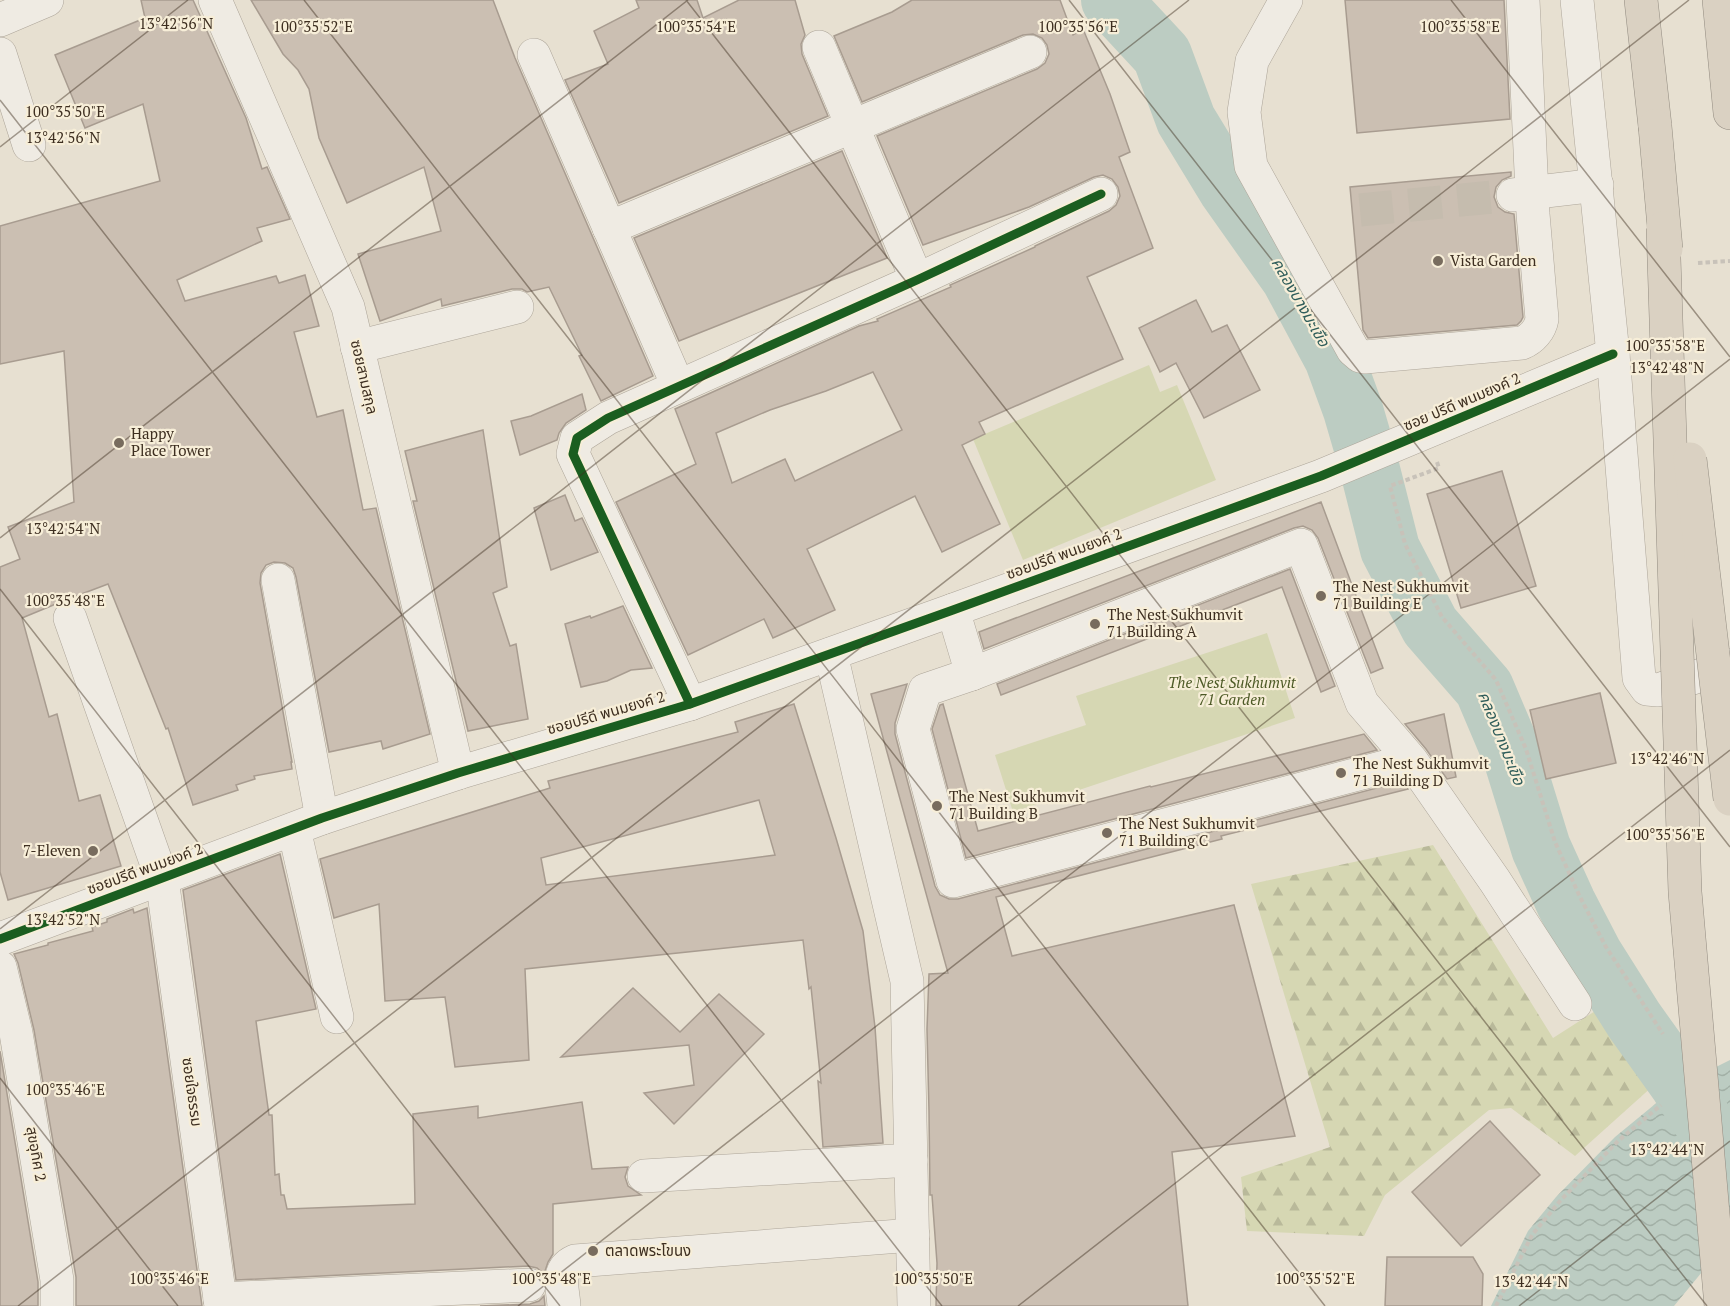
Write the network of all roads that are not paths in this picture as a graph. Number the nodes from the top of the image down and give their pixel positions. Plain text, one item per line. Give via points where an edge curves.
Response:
1 (47, 0) edge
2 (215, 0) edge
3 (1286, 0) edge
4 (1523, 0) edge
5 (1577, 0) edge
6 (1641, 0) edge
7 (1719, 0) edge
8 (0, 20) edge
9 (819, 47) dead end
10 (1030, 52) dead end
11 (0, 54) edge
12 (534, 55) dead end
13 (1730, 113) edge
14 (852, 126) junction
15 (29, 145) dead end
16 (1597, 185) junction
17 (1101, 194) dead end
18 (1522, 194) junction
19 (609, 228) junction
20 (1663, 228) junction
21 (916, 280) junction
22 (517, 307) dead end
23 (357, 347) junction
24 (1614, 354) junction
25 (678, 386) junction
26 (1321, 476) joint
27 (278, 580) dead end
28 (953, 610) junction
29 (70, 618) dead end
30 (831, 654) junction
31 (1730, 665) edge
32 (972, 674) junction
33 (690, 704) junction
34 (1411, 760) junction
35 (458, 772) junction
36 (1730, 799) edge
37 (308, 824) junction
38 (162, 879) junction
39 (0, 939) edge
40 (0, 967) edge
41 (1575, 1004) dead end
42 (338, 1017) dead end
43 (911, 1160) junction
44 (644, 1176) dead end
45 (913, 1235) junction
46 (529, 1286) dead end
47 (221, 1302) edge
48 (57, 1306) edge
49 (564, 1306) edge
50 (914, 1306) edge
51 (1721, 1306) edge

1 - 8 street
2 - 23 street, ซอยสามสกุล via 348,307
3 - 18 street via 1252,61 1244,112 1251,166 1357,354 1365,357 1505,346 1531,338 1542,319
4 - 18 street
5 - 16 street
6 - 20 highway, bridge
7 - 13 highway
9 - 14 street
10 - 14 street
11 - 15 street
12 - 19 street
14 - 19 street
14 - 21 street
16 - 18 street
16 - 24 street
17 - 21 street
19 - 25 street
20 - 36 highway, bridge
20 - 51 highway, bridge via 1685,892
21 - 25 street
22 - 23 street
23 - 35 street, ซอยสามสกุล
24 - 26 street, ซอย ปรีดี พนมยงค์ 2
24 - 31 street via 1640,678 1647,689 1658,690
25 - 33 street via 600,423 577,438 573,454
26 - 28 street, ซอยปรีดี พนมยงค์ 2
27 - 37 street
28 - 30 street, ซอยปรีดี พนมยงค์ 2
28 - 32 street
29 - 38 street, ซอยใจธรรม
30 - 33 street, ซอยปรีดี พนมยงค์ 2
30 - 43 street via 907,981
32 - 34 street via 1301,545 1362,703
32 - 34 street via 925,690 913,729 953,881
33 - 35 street, ซอยปรีดี พนมยงค์ 2
34 - 41 street
35 - 37 street, ซอยปรีดี พนมยงค์ 2
37 - 38 street, ซอยปรีดี พนมยงค์ 2
37 - 42 street
38 - 39 street, ซอยปรีดี พนมยงค์ 2
38 - 47 street, ซอยใจธรรม
40 - 48 street, สุขอุทิศ 2 via 16,1034 57,1280
43 - 44 street
43 - 45 street
45 - 49 street via 575,1261 566,1265 561,1274
45 - 50 street
46 - 47 street

